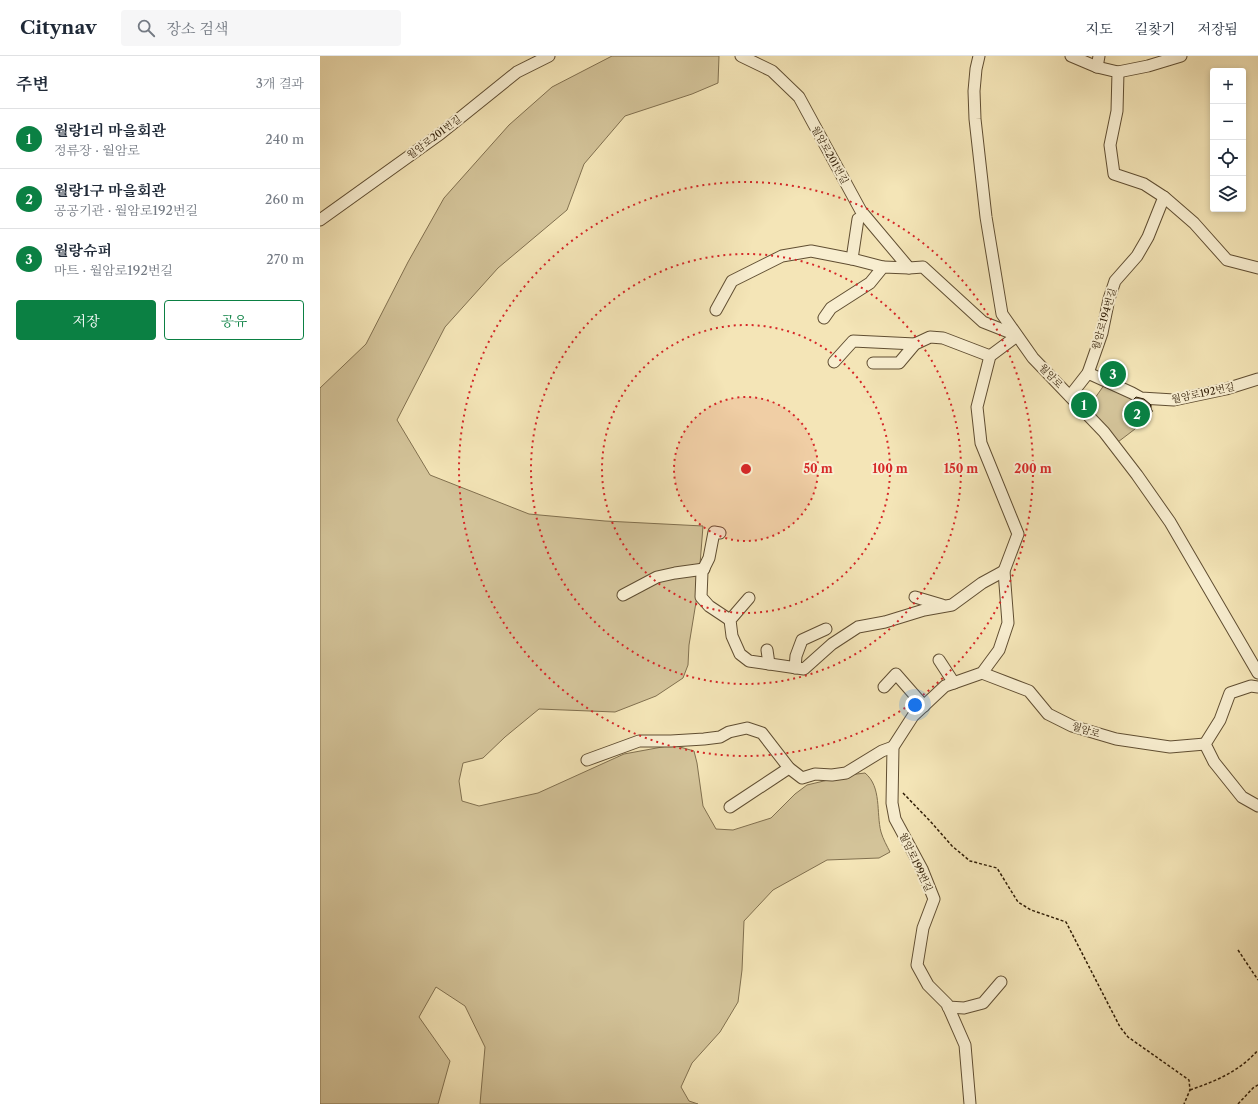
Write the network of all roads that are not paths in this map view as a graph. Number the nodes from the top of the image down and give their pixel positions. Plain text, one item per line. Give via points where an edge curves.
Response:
1 (549, 56) edge
2 (742, 56) edge
3 (979, 56) edge
4 (1071, 56) edge
5 (1181, 56) edge
6 (1098, 61) edge
7 (1118, 72) junction
8 (1164, 197) junction
9 (858, 219) dead end
10 (320, 220) edge
11 (852, 259) junction
12 (883, 267) junction
13 (908, 268) junction
14 (1258, 268) edge
15 (716, 310) dead end
16 (824, 318) dead end
17 (1017, 336) junction
18 (916, 344) junction
19 (990, 356) junction
20 (834, 362) dead end
21 (874, 363) dead end
22 (1088, 372) junction
23 (1258, 379) edge
24 (1070, 396) junction
25 (720, 533) dead end
26 (704, 569) junction
27 (1004, 571) junction
28 (623, 595) dead end
29 (915, 597) dead end
30 (749, 598) dead end
31 (944, 606) junction
32 (730, 620) junction
33 (826, 629) dead end
34 (767, 650) dead end
35 (939, 660) dead end
36 (769, 664) junction
37 (795, 668) junction
38 (982, 673) junction
39 (1258, 673) edge
40 (954, 683) junction
41 (884, 687) dead end
42 (1258, 687) edge
43 (924, 706) junction
44 (1205, 744) junction
45 (893, 747) junction
46 (587, 760) dead end
47 (789, 768) junction
48 (1258, 806) edge
49 (730, 807) dead end
50 (1001, 982) dead end
51 (948, 1007) junction
52 (970, 1104) edge

1 - 10 street, 월암로201번길 via 517,72 440,134
2 - 13 street, 월암로201번길 via 772,71 799,97 861,211
3 - 17 street, 월암로 via 974,91 975,119 986,217 1002,314
4 - 6 street
5 - 7 street
6 - 7 street
7 - 8 street via 1117,111 1110,145 1114,174 1144,184
8 - 14 street via 1194,223 1227,260
8 - 22 street, 월암로194번길 via 1148,237 1137,256 1115,281 1102,333
9 - 11 street
11 - 12 street
11 - 15 street via 811,251 782,256 732,281
12 - 13 street
12 - 16 street via 870,283 830,308
13 - 17 street via 923,267 983,322
17 - 19 street
17 - 24 street, 월암로 via 1033,358
18 - 19 street via 930,337 943,338
18 - 20 street via 853,341
18 - 21 street via 899,363
19 - 27 street via 977,407 981,443 1018,534
22 - 23 street, 월암로192번길 via 1141,398 1174,400
22 - 24 street
24 - 39 street, 월암로 via 1104,432 1170,522
25 - 26 street via 714,532
26 - 28 street via 657,577
26 - 32 street via 701,597 709,606
27 - 31 street via 952,605
27 - 38 street via 1008,623 999,650
29 - 31 street
30 - 32 street
31 - 37 street via 858,627 832,644 804,670
32 - 36 street via 732,636 740,654 750,661
33 - 37 street via 802,640
34 - 36 street
35 - 40 street
36 - 37 street
38 - 40 street
38 - 44 street, 월암로 via 1029,691 1048,714 1072,726 1116,739 1170,747
40 - 43 street via 945,686
41 - 43 street via 896,674
42 - 44 street via 1251,686 1230,693 1220,720
43 - 45 street via 913,716
44 - 48 street via 1214,762 1242,797
45 - 47 street via 846,773 815,774 802,778
45 - 51 street, 월암로199번길 via 892,803 895,819 922,869 934,900 923,928 917,965 928,985
46 - 47 street via 639,741 704,739 720,737 747,728 762,733
47 - 49 street
50 - 51 street via 983,1003 964,1008
51 - 52 street, 월암로199번길 via 965,1045

